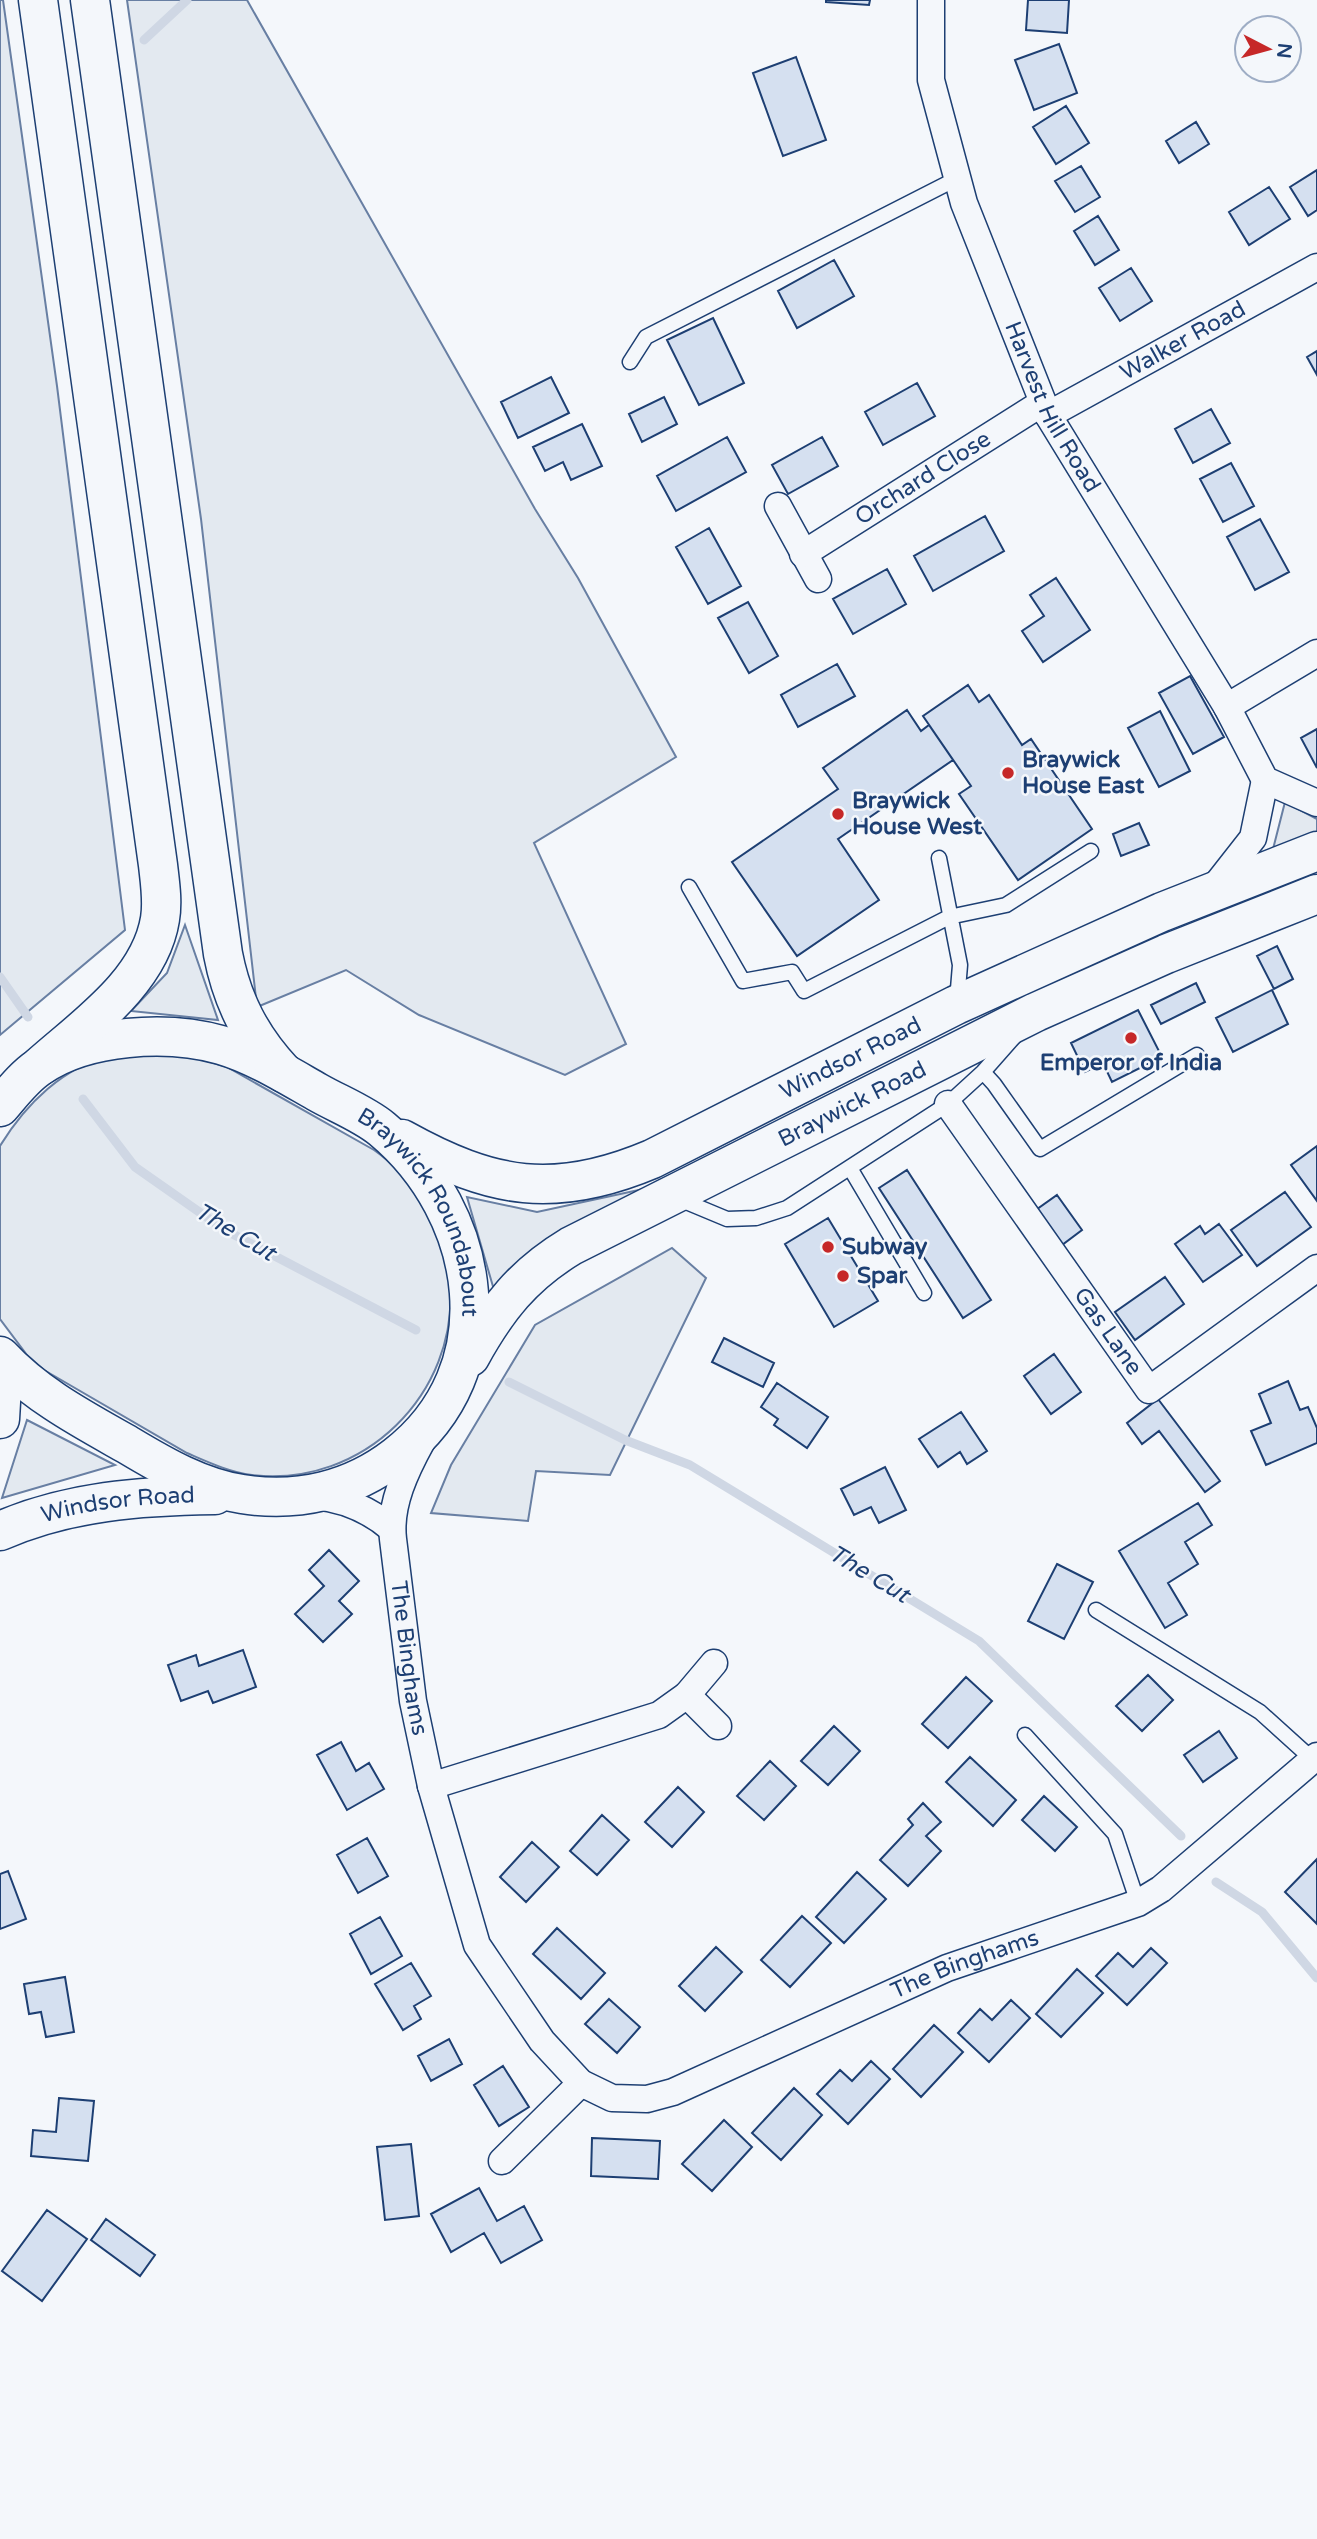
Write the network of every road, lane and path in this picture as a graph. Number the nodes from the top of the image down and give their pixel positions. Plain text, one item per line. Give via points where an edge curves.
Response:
1 (38, 0) edge
2 (90, 0) edge
3 (931, 0) edge
4 (958, 178) junction
5 (1317, 267) edge
6 (630, 362) dead end
7 (1045, 409) junction
8 (778, 506) dead end
9 (803, 554) junction
10 (818, 579) dead end
11 (1317, 653) edge
12 (1227, 707) junction
13 (1265, 780) junction
14 (1317, 803) edge
15 (1091, 851) dead end
16 (1317, 851) edge
17 (939, 858) dead end
18 (690, 887) dead end
19 (1210, 894) junction
20 (1317, 894) edge
21 (949, 917) junction
22 (957, 1005) junction
23 (1036, 1012) junction
24 (1197, 1055) dead end
25 (35, 1070) junction
26 (982, 1072) junction
27 (284, 1073) junction
28 (0, 1100) edge
29 (948, 1104) junction
30 (0, 1107) edge
31 (379, 1126) junction
32 (850, 1168) junction
33 (664, 1197) junction
34 (1317, 1268) edge
35 (924, 1293) dead end
36 (0, 1356) edge
37 (0, 1367) edge
38 (444, 1404) junction
39 (0, 1419) edge
40 (242, 1494) junction
41 (303, 1495) junction
42 (392, 1529) junction
43 (0, 1531) edge
44 (1096, 1611) dead end
45 (714, 1663) dead end
46 (687, 1695) junction
47 (719, 1726) dead end
48 (1026, 1735) dead end
49 (1315, 1758) edge
50 (431, 1786) junction
51 (1138, 1903) junction
52 (581, 2083) junction
53 (502, 2161) dead end

1 - 25 main road via 161,902 155,937 133,978
2 - 27 main road via 223,954 246,1025
3 - 4 street, Harvest Hill Road via 932,80
4 - 6 lane via 646,337
4 - 7 street, Harvest Hill Road
5 - 7 street, Walker Road
7 - 9 street, Orchard Close
7 - 12 street, Harvest Hill Road
8 - 9 street
9 - 10 street
11 - 12 street
12 - 13 street, Harvest Hill Road
13 - 14 street
13 - 19 street via 1254,838
15 - 21 lane via 1006,905
16 - 19 main road, Windsor Road
17 - 21 lane
18 - 21 lane via 743,981 792,972 804,991
19 - 22 main road, Windsor Road
20 - 23 main road, Braywick Road
21 - 22 lane via 960,965
22 - 31 main road, Windsor Road via 652,1159 600,1178 549,1185 503,1181 445,1162
23 - 26 lane
23 - 33 main road, Braywick Road
24 - 26 lane via 1040,1149
25 - 27 main road, Braywick Roundabout via 63,1055 106,1042 173,1036 228,1047
25 - 28 main road
25 - 30 main road, Braywick Roundabout
26 - 29 lane
27 - 31 main road, Braywick Roundabout
29 - 32 lane
29 - 34 street, Gas Lane via 1149,1390
31 - 38 main road, Braywick Roundabout via 424,1175 454,1225 464,1253 470,1306 467,1334
32 - 33 lane via 787,1208 756,1218 727,1219 693,1203
32 - 35 lane
33 - 38 main road, Braywick Road via 571,1245 519,1285 494,1317
36 - 40 main road, Braywick Roundabout via 52,1401 155,1461 215,1488
37 - 39 main road
38 - 41 main road, Braywick Roundabout via 424,1431 385,1464 333,1490
38 - 42 street, The Binghams via 405,1475
40 - 41 main road, Braywick Roundabout
40 - 43 main road, Windsor Road via 101,1502 64,1508
41 - 42 street via 353,1504
42 - 50 street, The Binghams via 407,1670
44 - 49 lane via 1260,1712
45 - 46 street
46 - 47 street
46 - 50 street via 659,1715
48 - 51 lane via 1115,1834
49 - 51 street, The Binghams via 1161,1889
50 - 52 street, The Binghams via 477,1945 542,2041
51 - 52 street, The Binghams via 947,1968 674,2092 647,2099 612,2098
52 - 53 street

